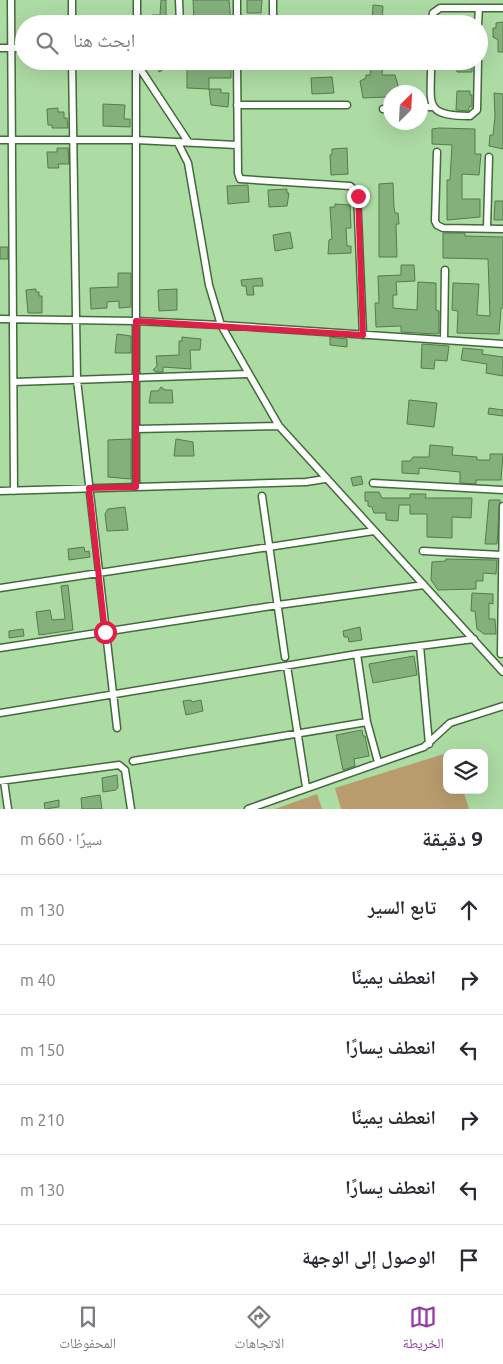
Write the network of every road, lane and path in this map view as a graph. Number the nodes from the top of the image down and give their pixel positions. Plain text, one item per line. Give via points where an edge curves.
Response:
1 (11, 0) edge
2 (72, 0) edge
3 (138, 0) edge
4 (179, 0) edge
5 (237, 0) edge
6 (272, 0) edge
7 (478, 8) junction
8 (503, 8) edge
9 (72, 15) edge
10 (137, 15) edge
11 (180, 15) edge
12 (237, 15) edge
13 (273, 15) edge
14 (433, 15) edge
15 (478, 15) edge
16 (0, 48) edge
17 (12, 48) junction
18 (72, 70) edge
19 (136, 70) edge
20 (141, 70) edge
21 (237, 70) edge
22 (432, 70) edge
23 (478, 70) edge
24 (347, 105) dead end
25 (237, 106) junction
26 (428, 106) edge
27 (434, 106) junction
28 (73, 139) junction
29 (0, 140) edge
30 (11, 140) junction
31 (136, 140) junction
32 (178, 143) junction
33 (189, 143) junction
34 (237, 145) junction
35 (437, 152) dead end
36 (489, 157) dead end
37 (487, 228) junction
38 (503, 229) edge
39 (445, 270) dead end
40 (0, 319) edge
41 (13, 319) junction
42 (74, 320) junction
43 (136, 321) junction
44 (221, 325) junction
45 (363, 335) junction
46 (444, 340) junction
47 (503, 344) edge
48 (247, 374) junction
49 (135, 379) junction
50 (77, 380) junction
51 (14, 382) junction
52 (279, 426) junction
53 (136, 429) junction
54 (325, 479) junction
55 (373, 483) dead end
56 (136, 487) junction
57 (89, 488) junction
58 (503, 490) edge
59 (0, 491) edge
60 (14, 491) junction
61 (262, 496) dead end
62 (503, 506) edge
63 (374, 531) junction
64 (269, 546) junction
65 (423, 551) dead end
66 (502, 555) junction
67 (98, 573) junction
68 (424, 585) junction
69 (0, 588) edge
70 (278, 605) junction
71 (105, 632) junction
72 (474, 638) junction
73 (420, 646) junction
74 (0, 648) edge
75 (357, 654) junction
76 (501, 654) dead end
77 (285, 657) dead end
78 (287, 666) junction
79 (503, 672) edge
80 (113, 693) junction
81 (503, 706) edge
82 (0, 713) edge
83 (367, 722) junction
84 (117, 728) dead end
85 (298, 734) junction
86 (429, 744) junction
87 (133, 761) dead end
88 (378, 762) junction
89 (2, 781) edge
90 (306, 787) junction
91 (8, 809) edge
92 (131, 809) edge
93 (248, 809) edge

1 - 17 street
2 - 9 street
3 - 10 street
4 - 11 street
5 - 12 street
6 - 13 street
7 - 8 street
7 - 14 street via 440,8
7 - 15 street
16 - 17 street
17 - 30 street
18 - 28 street
19 - 31 street
20 - 33 street
21 - 25 street
22 - 27 street
23 - 27 street via 477,110 474,114 445,116
24 - 25 street
25 - 34 street
26 - 27 street
28 - 30 street
28 - 31 street
28 - 42 street
29 - 30 street
30 - 41 street
31 - 32 street
31 - 43 street
32 - 33 street
32 - 44 street via 188,163 209,285
33 - 34 street
34 - 45 street via 238,173 243,180 350,186 357,192
35 - 37 street via 436,223 443,228
36 - 37 street
37 - 38 street
39 - 46 street
40 - 41 street
41 - 42 street
41 - 51 street
42 - 43 street
42 - 50 street
43 - 44 street
43 - 49 street
44 - 45 street
44 - 48 street
45 - 46 street
46 - 47 street
48 - 49 street
48 - 52 street
49 - 50 street
49 - 53 street
50 - 51 street
50 - 57 street
51 - 60 street
52 - 53 street
52 - 54 street
53 - 56 street
54 - 56 street
54 - 63 street
55 - 58 street
56 - 57 street
57 - 60 street
57 - 67 street
59 - 60 street
61 - 64 street
62 - 66 street
63 - 64 street
63 - 68 street
64 - 67 street
64 - 70 street
65 - 66 street
66 - 76 street
67 - 69 street
67 - 71 street
68 - 70 street
68 - 72 street
70 - 71 street
70 - 77 street
71 - 74 street
71 - 80 street
72 - 73 street
72 - 79 street
73 - 75 street
73 - 86 street
75 - 78 street
75 - 83 street
78 - 80 street
78 - 85 street
80 - 82 street
80 - 84 street
81 - 86 street via 450,723
83 - 85 street
83 - 88 street
85 - 87 street
85 - 90 street
86 - 88 street
88 - 90 street
89 - 91 street
89 - 92 street via 119,765 125,770
90 - 93 street

